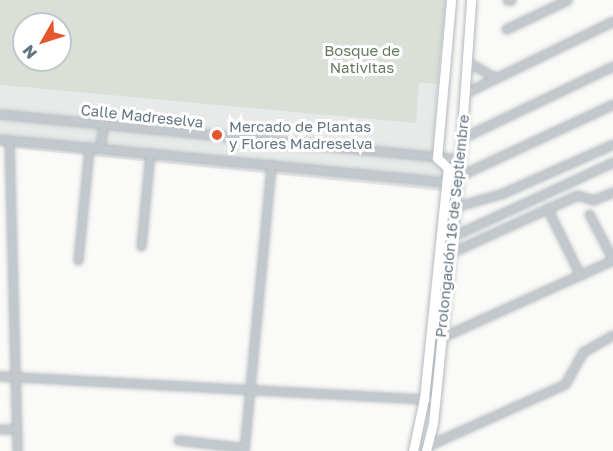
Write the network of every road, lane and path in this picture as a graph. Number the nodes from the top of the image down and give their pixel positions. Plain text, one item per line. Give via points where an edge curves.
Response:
1 (451, 0) edge
2 (471, 0) edge
3 (567, 0) edge
4 (613, 21) edge
5 (506, 29) dead end
6 (468, 62) junction
7 (613, 66) edge
8 (494, 77) junction
9 (467, 92) junction
10 (613, 104) edge
11 (0, 114) edge
12 (103, 125) junction
13 (462, 138) junction
14 (0, 139) edge
15 (9, 140) junction
16 (613, 144) edge
17 (89, 147) junction
18 (100, 147) junction
19 (150, 152) junction
20 (437, 158) junction
21 (460, 159) junction
22 (613, 162) edge
23 (271, 164) junction
24 (458, 176) junction
25 (446, 182) junction
26 (0, 185) edge
27 (10, 185) junction
28 (613, 192) edge
29 (454, 207) junction
30 (547, 208) junction
31 (589, 214) dead end
32 (451, 237) junction
33 (141, 246) dead end
34 (450, 254) junction
35 (78, 260) dead end
36 (613, 260) edge
37 (580, 275) junction
38 (613, 335) edge
39 (439, 339) junction
40 (0, 376) edge
41 (12, 377) junction
42 (249, 391) junction
43 (424, 399) junction
44 (435, 400) junction
45 (0, 429) edge
46 (16, 429) junction
47 (178, 440) dead end
48 (426, 448) edge
49 (244, 450) edge
50 (17, 451) edge
51 (413, 451) edge

1 - 20 main road
2 - 6 main road, Prolongación 16 de Septiembre
3 - 5 street
4 - 8 street
6 - 8 street
6 - 9 main road, Prolongación 16 de Septiembre
7 - 13 street
8 - 9 street
9 - 13 main road, Prolongación 16 de Septiembre
10 - 24 street
11 - 12 street, Calle Madreselva
12 - 18 street
12 - 20 street, Calle Madreselva
13 - 21 main road, Prolongación 16 de Septiembre
14 - 15 street
15 - 17 street
15 - 27 street
16 - 29 street via 503,193
17 - 18 street
17 - 35 street
18 - 19 street
19 - 23 street
19 - 33 street
20 - 21 street, Calle Madreselva
20 - 25 main road, Prolongación 16 de Septiembre via 448,168
21 - 24 main road, Prolongación 16 de Septiembre
22 - 32 street
23 - 25 street
23 - 42 street
24 - 25 street
24 - 29 main road, Prolongación 16 de Septiembre
25 - 43 main road, Prolongación 16 de Septiembre
26 - 27 street
27 - 41 street
28 - 30 street via 593,200 577,195
29 - 32 main road, Prolongación 16 de Septiembre
30 - 34 street
30 - 37 street
31 - 36 street
32 - 34 main road, Prolongación 16 de Septiembre
34 - 39 main road, Prolongación 16 de Septiembre
36 - 37 street
37 - 39 street
38 - 48 street via 583,352 565,384
39 - 44 main road, Prolongación 16 de Septiembre
40 - 41 street
41 - 42 street
41 - 46 street
42 - 43 street
42 - 49 street
43 - 44 street
43 - 51 main road, Prolongación 16 de Septiembre
44 - 48 main road, Prolongación 16 de Septiembre
45 - 46 street
46 - 50 street
47 - 49 street

